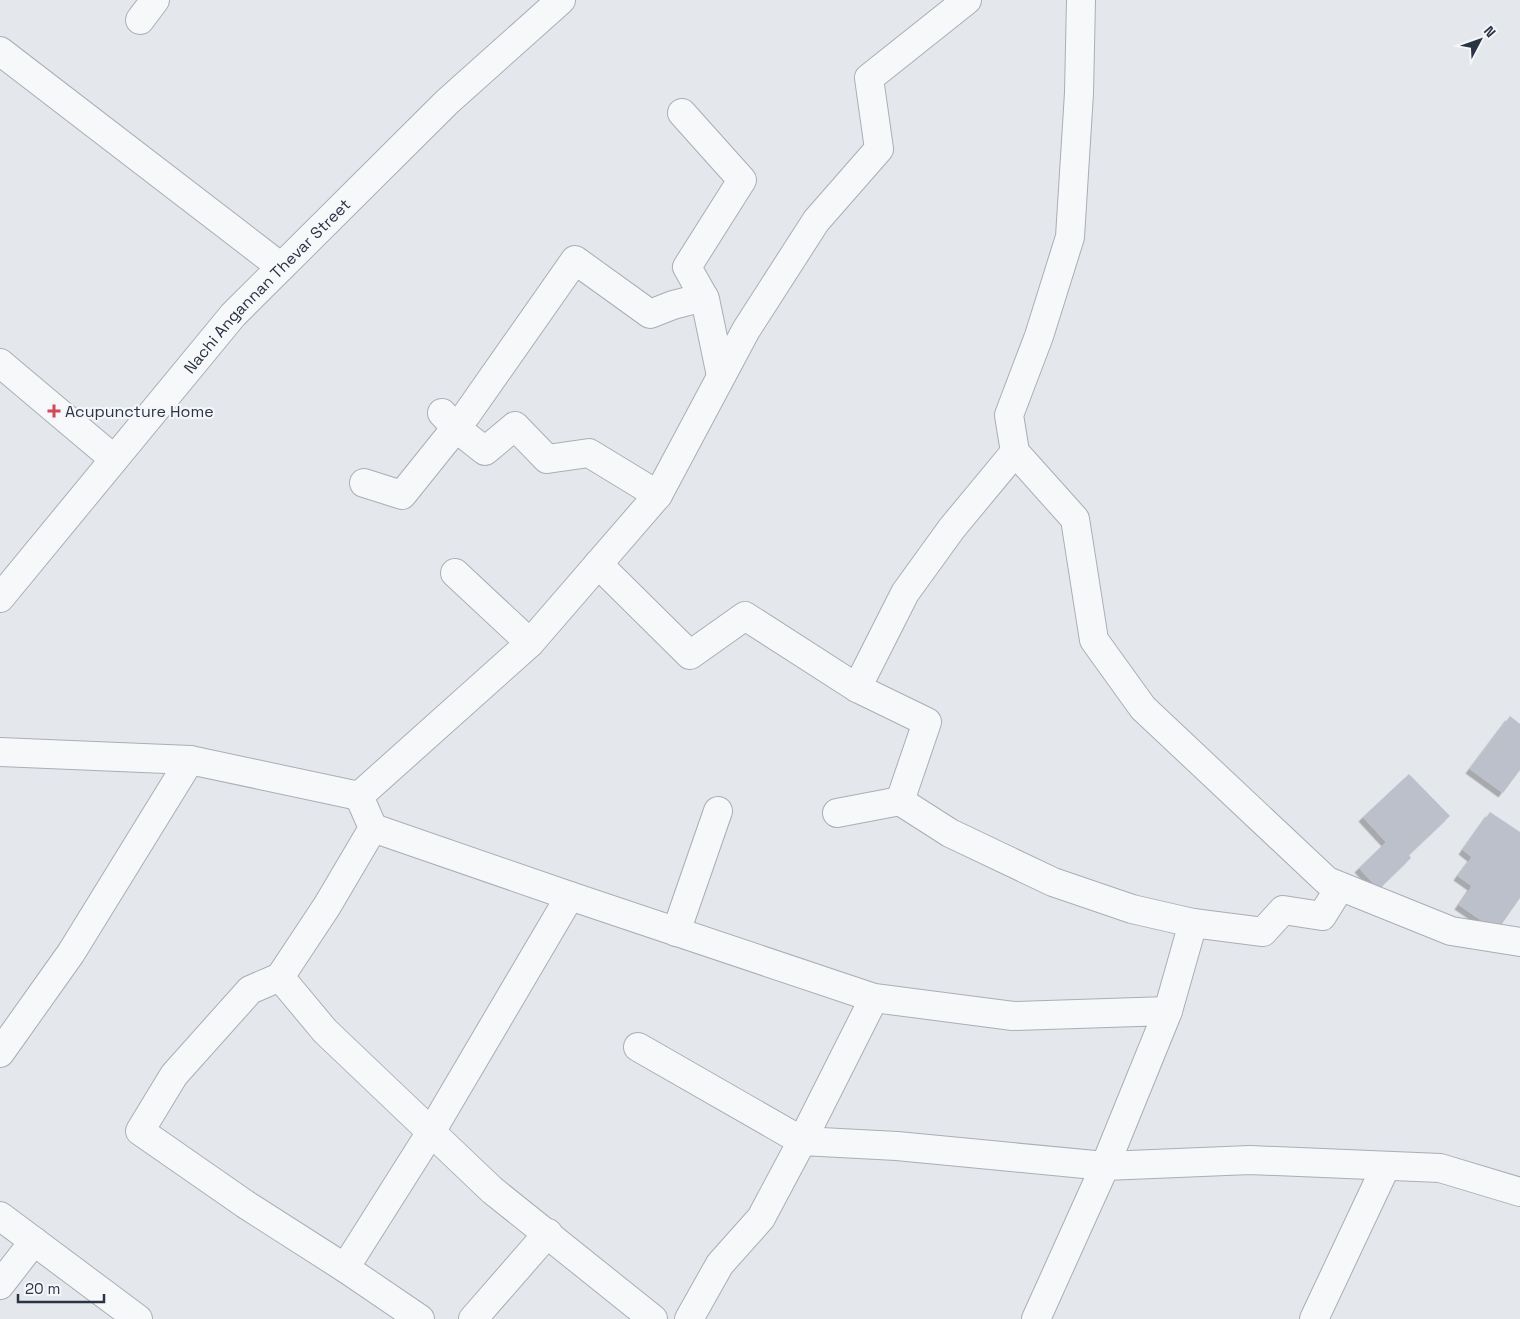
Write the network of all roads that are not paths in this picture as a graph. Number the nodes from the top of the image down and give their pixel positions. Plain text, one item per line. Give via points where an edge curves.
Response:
1 (562, 0) edge
2 (967, 0) edge
3 (1081, 0) edge
4 (0, 52) edge
5 (682, 113) dead end
6 (281, 267) junction
7 (704, 297) junction
8 (0, 363) edge
9 (721, 376) junction
10 (449, 420) junction
11 (1015, 452) junction
12 (114, 459) junction
13 (364, 483) dead end
14 (658, 495) junction
15 (598, 564) junction
16 (455, 573) dead end
17 (0, 598) edge
18 (530, 643) junction
19 (857, 688) junction
20 (2, 756) edge
21 (190, 760) junction
22 (359, 796) junction
23 (900, 801) junction
24 (718, 811) dead end
25 (837, 813) dead end
26 (373, 828) junction
27 (1340, 887) junction
28 (570, 896) junction
29 (1193, 923) junction
30 (676, 932) junction
31 (1520, 942) edge
32 (280, 977) junction
33 (874, 998) junction
34 (1168, 1011) junction
35 (638, 1047) dead end
36 (0, 1053) edge
37 (431, 1132) junction
38 (802, 1141) junction
39 (1104, 1166) junction
40 (1386, 1166) junction
41 (1520, 1192) edge
42 (0, 1216) edge
43 (548, 1233) junction
44 (34, 1240) junction
45 (345, 1268) junction
46 (0, 1285) edge
47 (138, 1319) edge
48 (420, 1319) edge
49 (473, 1319) edge
50 (653, 1319) edge
51 (690, 1319) edge
52 (1036, 1319) edge
53 (1314, 1319) edge

1 - 6 street, Nachi Angannan Thevar Street via 447,102
2 - 9 street via 869,78 879,149 816,221 746,330
3 - 11 street via 1070,237 1039,336 1009,415
4 - 6 street
5 - 7 street via 742,180 686,267
6 - 12 street, Nachi Angannan Thevar Street via 233,315
7 - 9 street
7 - 10 street via 650,314 575,260
8 - 12 street
9 - 14 street
10 - 13 street via 402,495
10 - 14 street via 485,451 515,426 548,459 589,453
11 - 19 street via 904,593
11 - 27 street via 1075,519 1094,640 1143,708 1327,881
12 - 17 street, Nachi Angannan Thevar Street
14 - 15 street
15 - 18 street
15 - 19 street via 690,655 745,616
16 - 18 street
18 - 22 street
19 - 23 street via 927,722
20 - 21 street
21 - 22 street
21 - 36 street via 71,952
22 - 26 street
23 - 25 street
23 - 29 street via 950,833 1053,882 1132,909
24 - 30 street
26 - 28 street
26 - 32 street
27 - 29 street via 1322,916 1283,910 1263,932
27 - 31 street via 1451,931
28 - 30 street
28 - 37 street
29 - 34 street
30 - 33 street
32 - 37 street via 325,1031
32 - 45 street via 250,990 174,1075 140,1131
33 - 34 street via 1013,1016
33 - 38 street
34 - 39 street
35 - 38 street
37 - 43 street via 492,1190
37 - 45 street
38 - 39 street via 897,1146
38 - 51 street via 761,1218 720,1264
39 - 40 street via 1250,1160
39 - 52 street
40 - 41 street via 1440,1168
40 - 53 street
42 - 44 street
43 - 49 street
43 - 50 street
44 - 46 street
44 - 47 street
45 - 48 street

